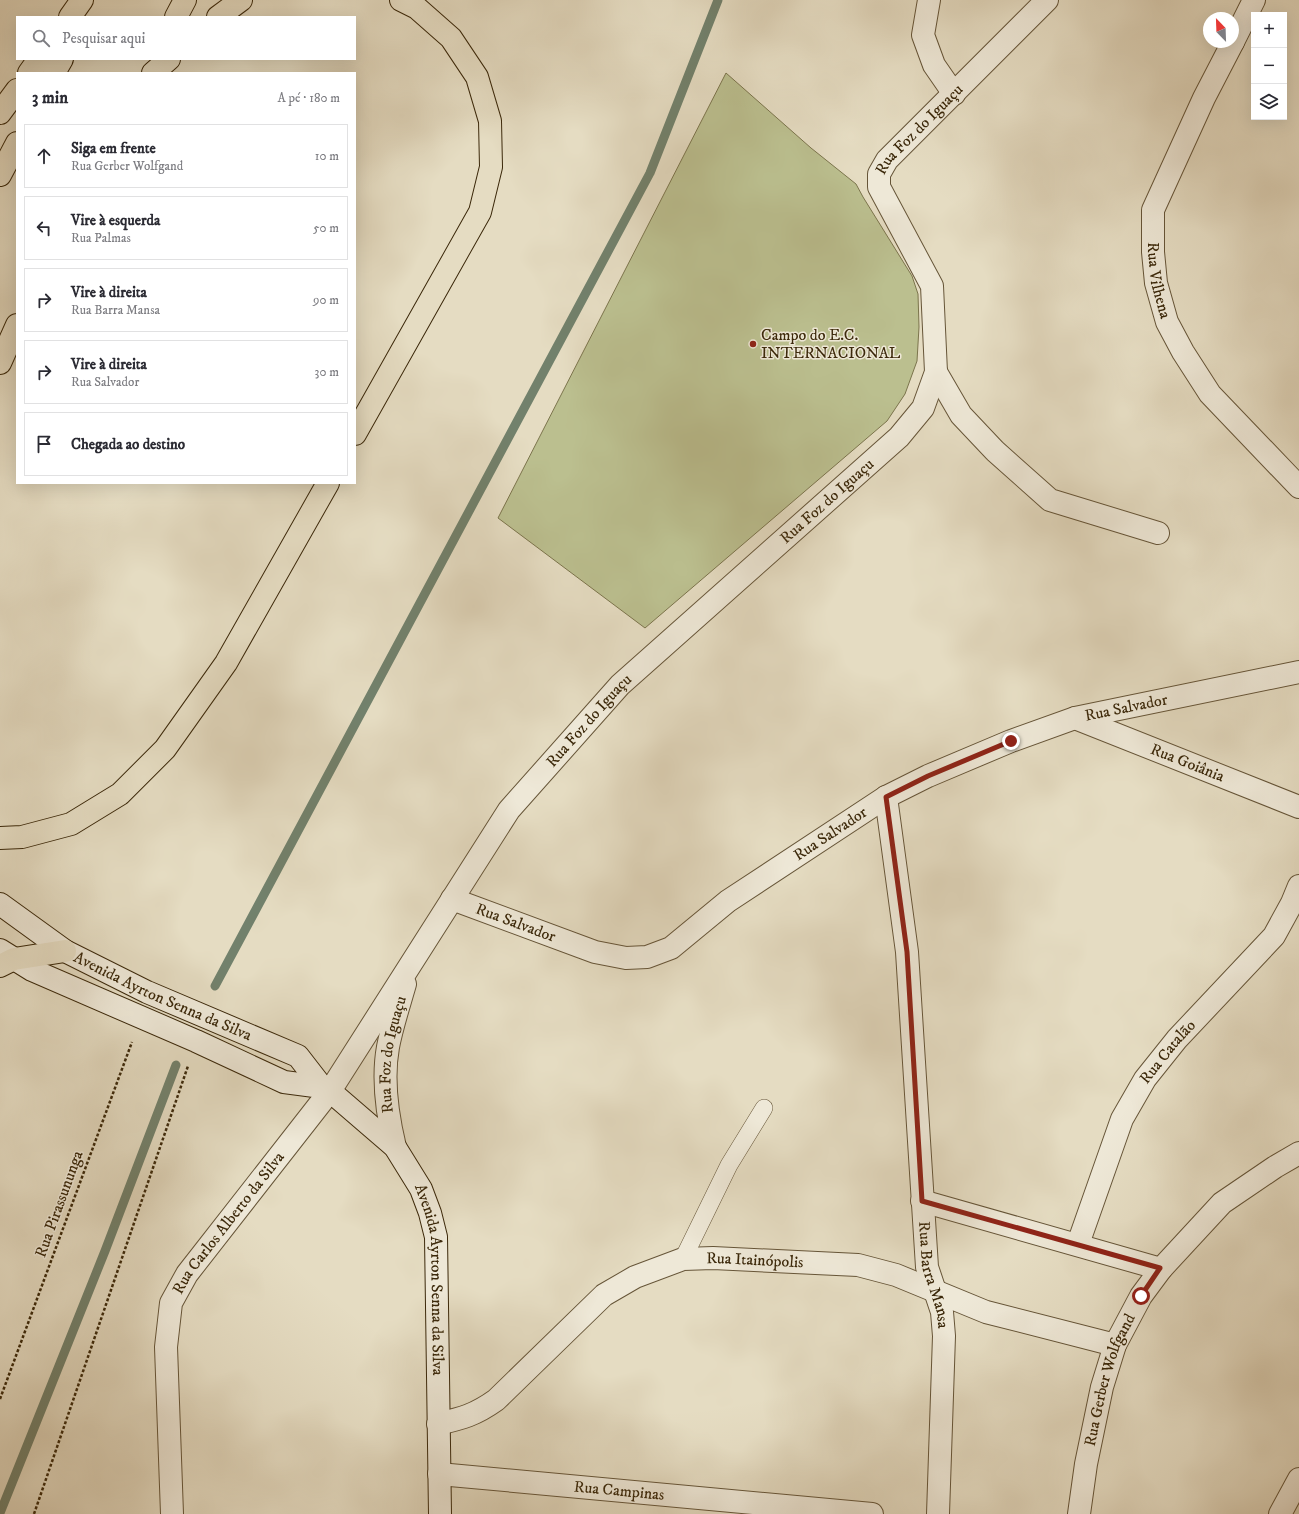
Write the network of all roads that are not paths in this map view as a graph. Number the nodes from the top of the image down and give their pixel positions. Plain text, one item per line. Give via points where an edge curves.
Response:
1 (82, 0) edge
2 (93, 0) edge
3 (185, 0) edge
4 (241, 0) edge
5 (401, 0) edge
6 (929, 0) edge
7 (1047, 0) edge
8 (1254, 0) edge
9 (71, 16) edge
10 (85, 16) edge
11 (177, 16) edge
12 (219, 16) edge
13 (1239, 30) edge
14 (1230, 48) edge
15 (38, 60) edge
16 (61, 60) edge
17 (152, 60) edge
18 (167, 60) edge
19 (30, 72) edge
20 (55, 72) edge
21 (146, 72) edge
22 (154, 72) edge
23 (16, 91) edge
24 (954, 94) junction
25 (0, 113) edge
26 (16, 145) edge
27 (0, 175) edge
28 (16, 326) edge
29 (0, 363) edge
30 (936, 372) junction
31 (356, 432) edge
32 (327, 484) edge
33 (1299, 487) edge
34 (1158, 533) dead end
35 (1299, 672) edge
36 (1075, 718) junction
37 (886, 797) junction
38 (1299, 807) edge
39 (0, 838) edge
40 (1299, 886) edge
41 (452, 899) junction
42 (0, 904) edge
43 (65, 951) junction
44 (5, 958) edge
45 (410, 964) junction
46 (326, 1089) junction
47 (764, 1108) dead end
48 (394, 1147) junction
49 (1299, 1153) edge
50 (922, 1201) junction
51 (1078, 1244) junction
52 (683, 1259) junction
53 (1160, 1268) junction
54 (934, 1290) junction
55 (1115, 1345) junction
56 (438, 1424) junction
57 (439, 1474) junction
58 (1299, 1479) edge
59 (172, 1514) edge
60 (440, 1514) edge
61 (872, 1514) edge
62 (938, 1514) edge
63 (1079, 1514) edge
64 (1280, 1514) edge

1 - 9 highway
2 - 10 highway
3 - 11 highway
4 - 12 highway
5 - 31 highway via 417,8 451,38 476,77 490,121 491,167 480,212
6 - 24 street via 923,35 934,65
7 - 24 street, Rua Foz do Iguaçu
8 - 13 street, Rua Vilhena
14 - 33 street, Rua Vilhena via 1153,210 1156,283 1167,322 1210,394
15 - 19 highway
16 - 20 highway
17 - 21 highway
18 - 22 highway
23 - 25 highway
24 - 30 street, Rua Foz do Iguaçu via 886,160 880,174 879,187 932,286
26 - 27 highway
28 - 29 highway
30 - 34 street via 961,415 995,451 1050,500
30 - 41 street, Rua Foz do Iguaçu via 923,408 898,437 620,685 510,810
32 - 39 highway via 226,663 165,748 120,794 71,824 22,837
35 - 36 street, Rua Salvador
36 - 37 street, Rua Salvador via 1011,741
36 - 38 street, Rua Goiânia
37 - 41 street, Rua Salvador via 728,901 671,948 647,957 626,958 595,952
37 - 50 street, Rua Barra Mansa via 907,952
40 - 51 street, Rua Catalão via 1274,936 1177,1039 1145,1079 1122,1119
41 - 45 street, Rua Foz do Iguaçu
42 - 43 street, Avenida Ayrton Senna da Silva
43 - 44 highway
43 - 46 street, Avenida Ayrton Senna da Silva via 147,992 298,1056
44 - 46 street, Avenida Ayrton Senna da Silva via 284,1082
45 - 46 street, Rua Foz do Iguaçu
45 - 48 street, Rua Foz do Iguaçu via 388,1047 385,1084
46 - 48 street, Avenida Ayrton Senna da Silva
46 - 59 street, Rua Carlos Alberto da Silva via 187,1274 171,1303 166,1347
47 - 52 lane via 729,1165
48 - 56 street, Avenida Ayrton Senna da Silva via 421,1189 436,1237
49 - 53 street, Rua Gerber Wolfgand via 1222,1203
50 - 51 street
50 - 54 street, Rua Barra Mansa via 927,1267
51 - 53 street
52 - 54 street, Rua Itainópolis via 713,1258 858,1266 896,1275
52 - 56 street, Rua Itainópolis via 635,1277 604,1295 496,1400 466,1417
53 - 55 street, Rua Gerber Wolfgand via 1141,1296
54 - 55 street, Rua Itainópolis via 986,1312
54 - 62 street, Rua Barra Mansa via 942,1312 944,1336
55 - 63 street, Rua Gerber Wolfgand via 1098,1403
56 - 57 street, Avenida Ayrton Senna da Silva
57 - 60 street, Avenida Ayrton Senna da Silva
57 - 61 street, Rua Campinas
58 - 64 street

